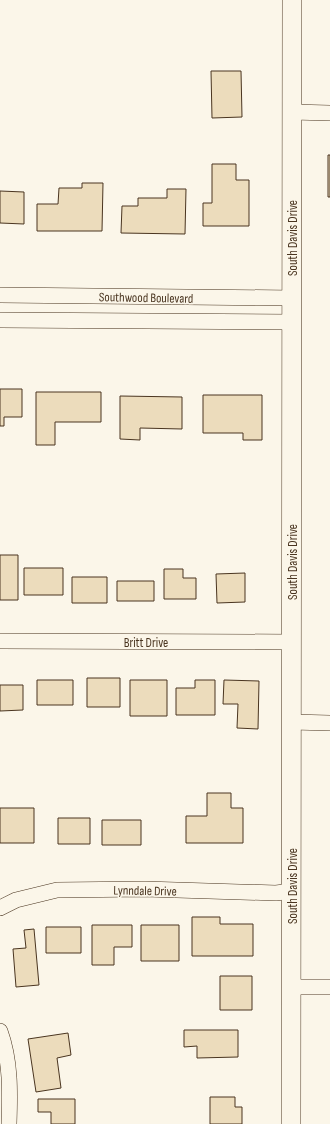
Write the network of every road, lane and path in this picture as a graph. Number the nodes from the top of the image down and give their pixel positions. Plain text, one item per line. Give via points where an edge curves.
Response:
1 (292, 0) edge
2 (292, 112) junction
3 (330, 113) edge
4 (0, 296) edge
5 (292, 298) junction
6 (0, 320) edge
7 (292, 322) junction
8 (0, 641) edge
9 (292, 642) junction
10 (292, 722) junction
11 (330, 723) edge
12 (292, 891) junction
13 (0, 908) edge
14 (291, 987) junction
15 (330, 987) edge
16 (0, 1031) edge
17 (9, 1124) edge
18 (291, 1124) edge

1 - 2 street, South Davis Drive
2 - 3 street
2 - 5 street, South Davis Drive
4 - 5 street, Southwood Boulevard
5 - 7 street, South Davis Drive
6 - 7 street, Southwood Boulevard
7 - 9 street, South Davis Drive
8 - 9 street, Britt Drive
9 - 10 street, South Davis Drive
10 - 11 street
10 - 12 street, South Davis Drive
12 - 13 street, Lynndale Drive via 276,893 145,889 57,890 16,900
12 - 14 street, South Davis Drive
14 - 15 street
14 - 18 street, South Davis Drive
16 - 17 street via 5,1045 10,1088

